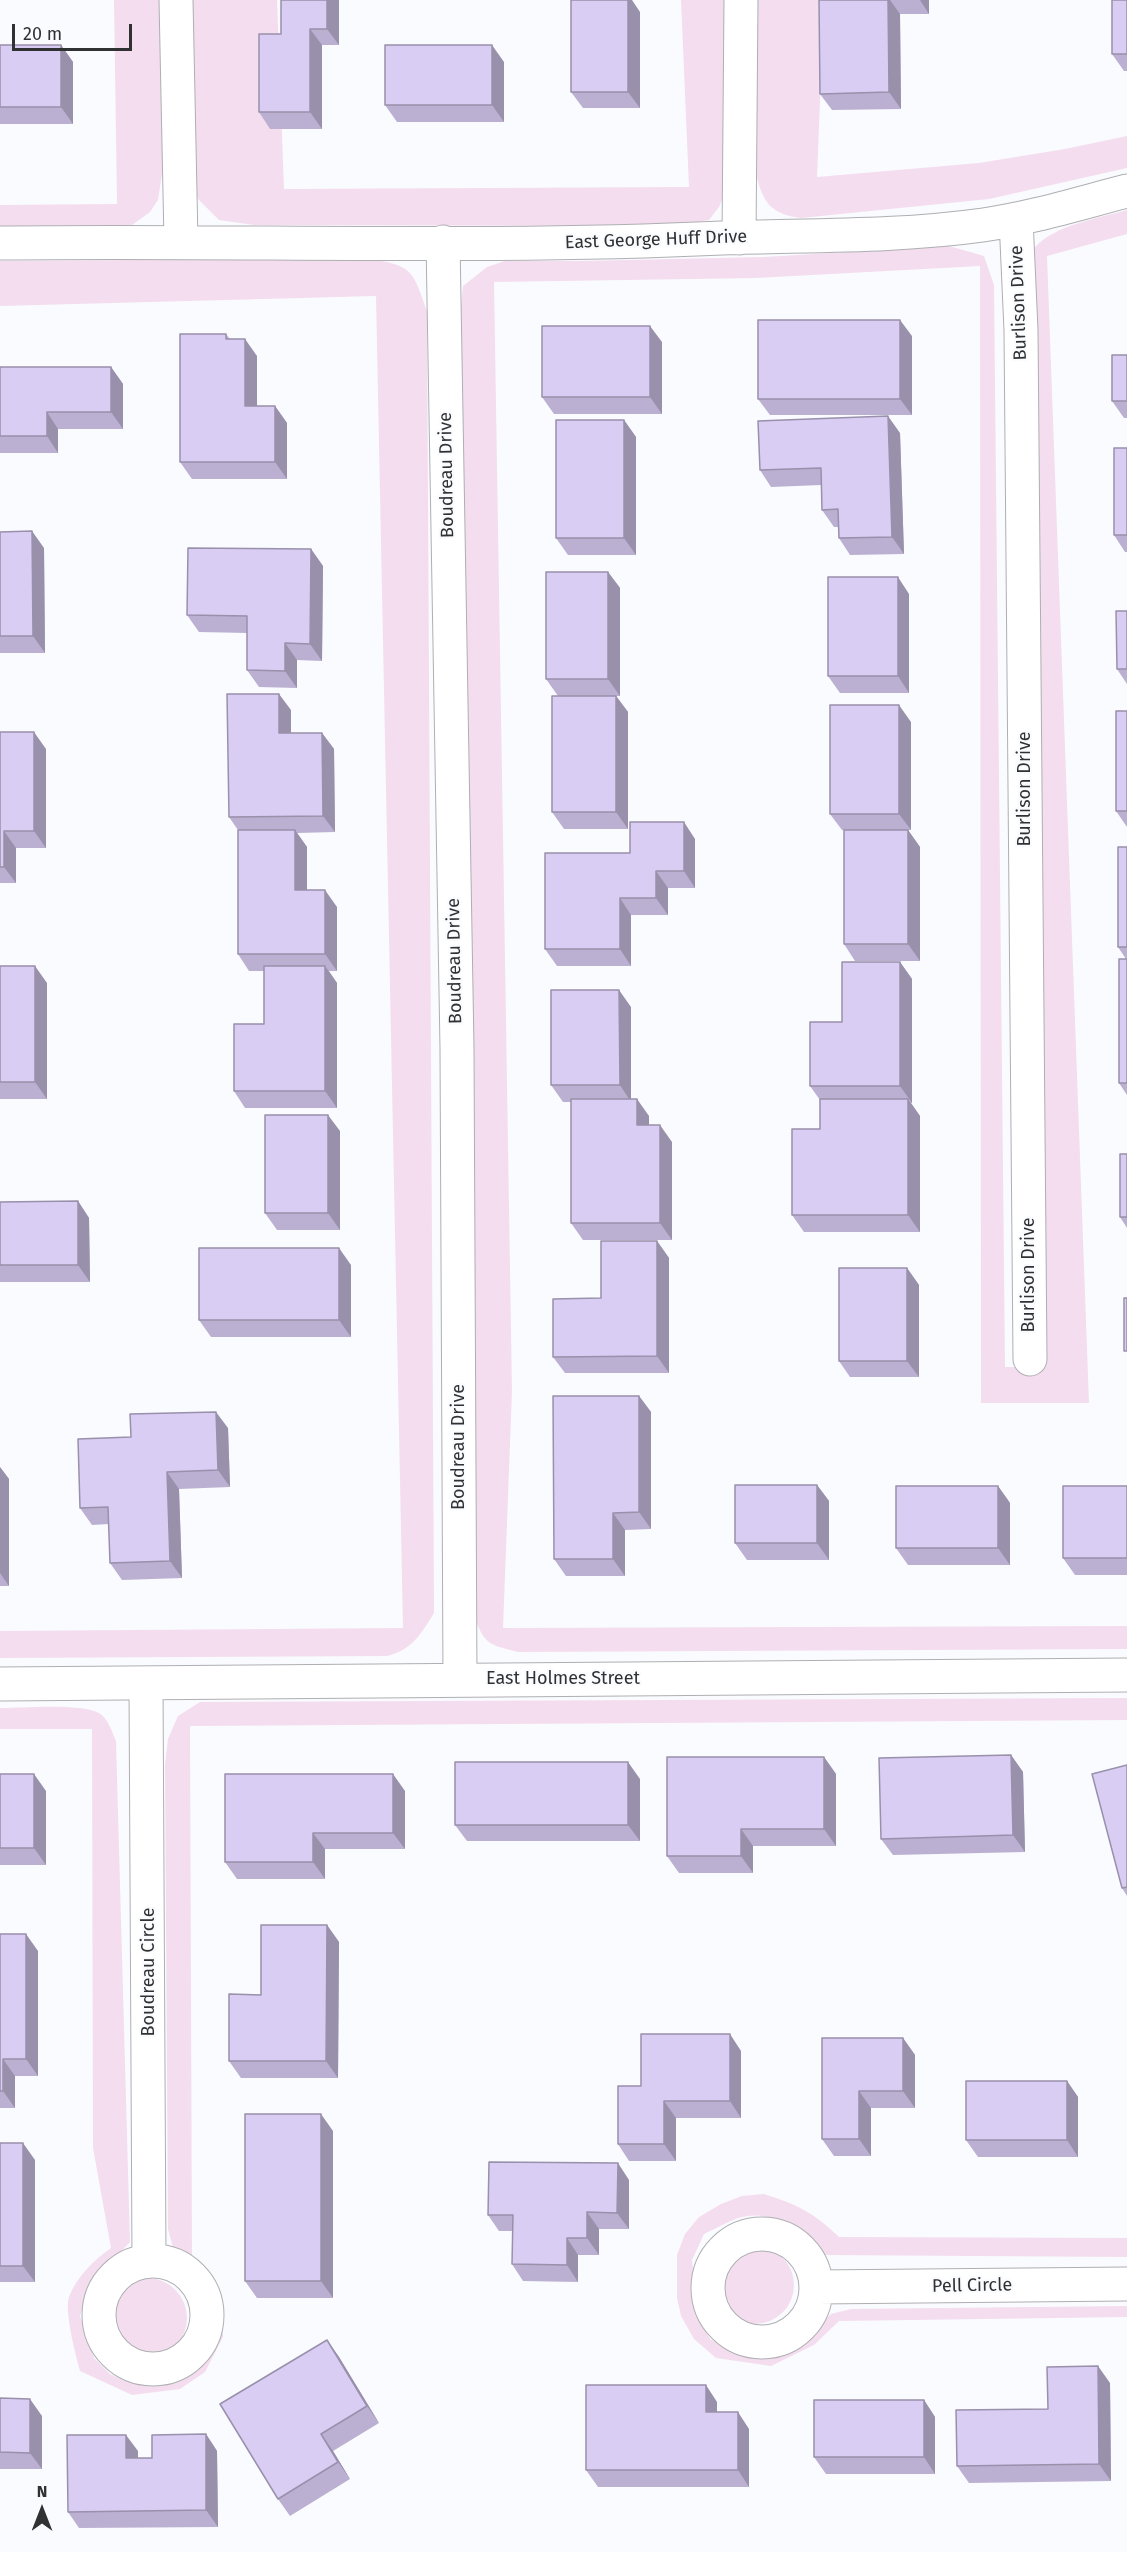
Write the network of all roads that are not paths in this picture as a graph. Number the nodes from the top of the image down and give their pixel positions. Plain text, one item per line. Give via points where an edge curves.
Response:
1 (176, 0) edge
2 (741, 0) edge
3 (1127, 191) edge
4 (1016, 219) junction
5 (739, 238) junction
6 (181, 241) junction
7 (443, 242) junction
8 (0, 243) edge
9 (1030, 1359) dead end
10 (1127, 1675) edge
11 (460, 1680) junction
12 (0, 1684) edge
13 (146, 1684) junction
14 (149, 2261) dead end
15 (1127, 2284) edge
16 (817, 2287) dead end

1 - 6 street
2 - 5 street
3 - 4 street, East George Huff Drive
4 - 5 street, East George Huff Drive via 912,232
4 - 9 street, Burlison Drive via 1022,354
5 - 7 street, East George Huff Drive via 600,244
6 - 7 street, East George Huff Drive
6 - 8 street, East George Huff Drive
7 - 11 street, Boudreau Drive via 457,1060
10 - 11 street, East Holmes Street
11 - 13 street, East Holmes Street
12 - 13 street, East Holmes Street
13 - 14 street, Boudreau Circle
15 - 16 street, Pell Circle

